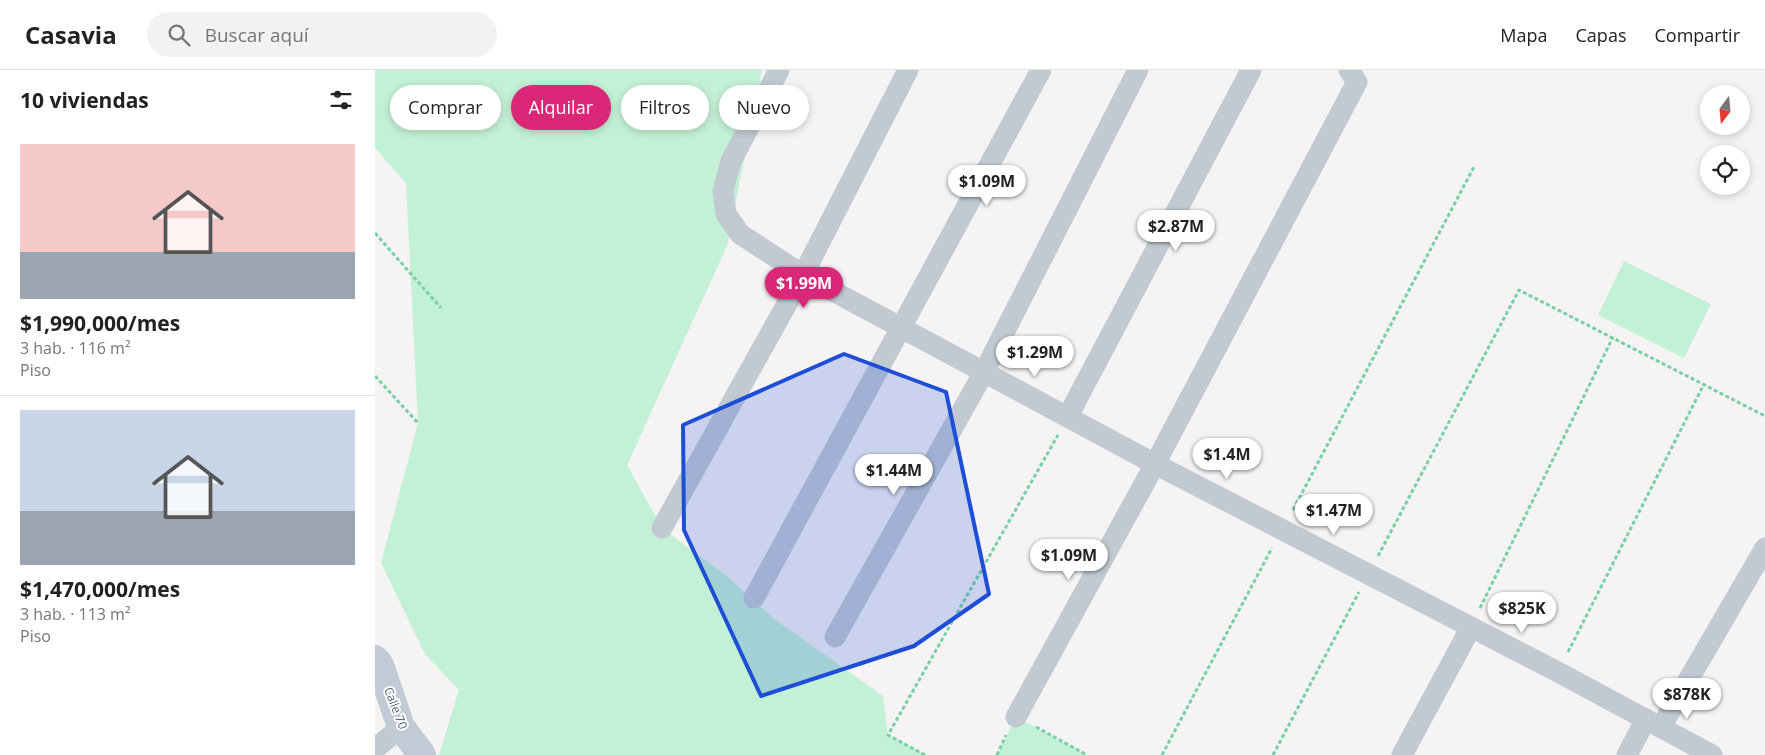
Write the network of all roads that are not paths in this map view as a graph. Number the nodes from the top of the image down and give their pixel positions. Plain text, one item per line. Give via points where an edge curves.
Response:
1 (779, 70) edge
2 (908, 70) edge
3 (1041, 70) edge
4 (1138, 70) edge
5 (1251, 70) edge
6 (1349, 70) edge
7 (803, 274) junction
8 (901, 328) junction
9 (984, 372) junction
10 (1069, 416) junction
11 (1155, 464) junction
12 (662, 528) dead end
13 (1765, 548) edge
14 (754, 598) dead end
15 (1470, 629) junction
16 (835, 637) dead end
17 (375, 659) edge
18 (1016, 716) road end
19 (1654, 723) junction
20 (401, 727) junction
21 (375, 749) edge
22 (422, 755) edge
23 (1402, 755) edge
24 (1627, 755) edge
25 (1712, 755) edge

1 - 7 street via 731,161 723,191 726,214 740,234
2 - 7 street
3 - 8 street
4 - 9 street
5 - 10 street
6 - 11 street via 1357,82
7 - 8 street
7 - 12 street
8 - 9 street
8 - 14 street
9 - 10 street
9 - 16 street
10 - 11 street
11 - 15 street
11 - 18 street
13 - 19 street
15 - 19 street
15 - 23 street
17 - 20 main road, Calle 70 via 380,665
19 - 24 street
19 - 25 street
20 - 21 street
20 - 22 main road, Calle 70

